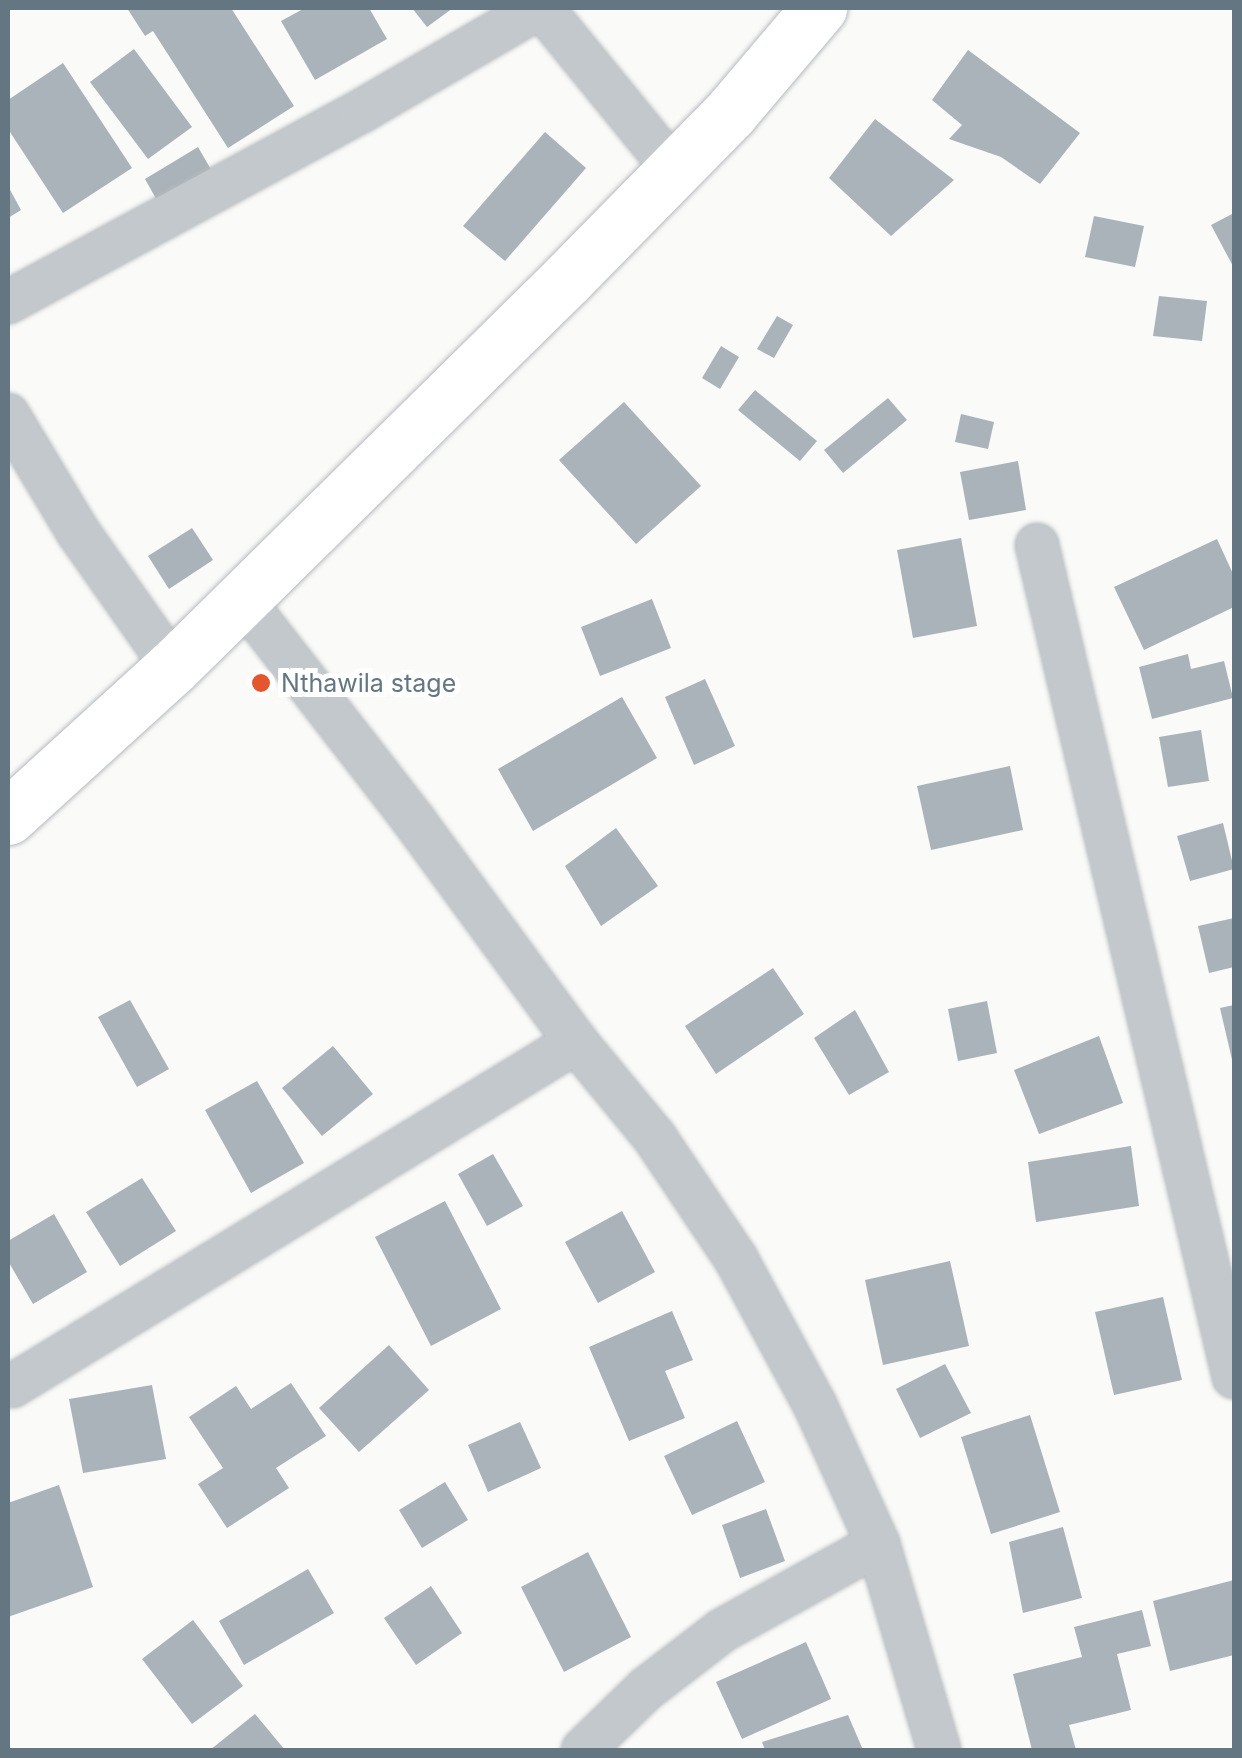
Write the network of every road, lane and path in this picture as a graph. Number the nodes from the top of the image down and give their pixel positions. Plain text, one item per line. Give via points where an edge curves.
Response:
1 (540, 8) edge
2 (819, 8) edge
3 (674, 172) junction
4 (8, 302) edge
5 (8, 415) edge
6 (1037, 546) dead end
7 (242, 600) junction
8 (173, 668) junction
9 (8, 817) edge
10 (576, 1042) junction
11 (1234, 1377) edge
12 (12, 1386) dead end
13 (878, 1544) junction
14 (583, 1750) edge
15 (939, 1750) edge

1 - 3 street
1 - 4 street
2 - 3 main road
3 - 7 main road
5 - 8 street via 78,532
6 - 11 street
7 - 8 main road
7 - 10 street
8 - 9 main road
10 - 12 street
10 - 13 street via 656,1138 736,1260 815,1405
13 - 14 street via 723,1630 646,1689
13 - 15 street

